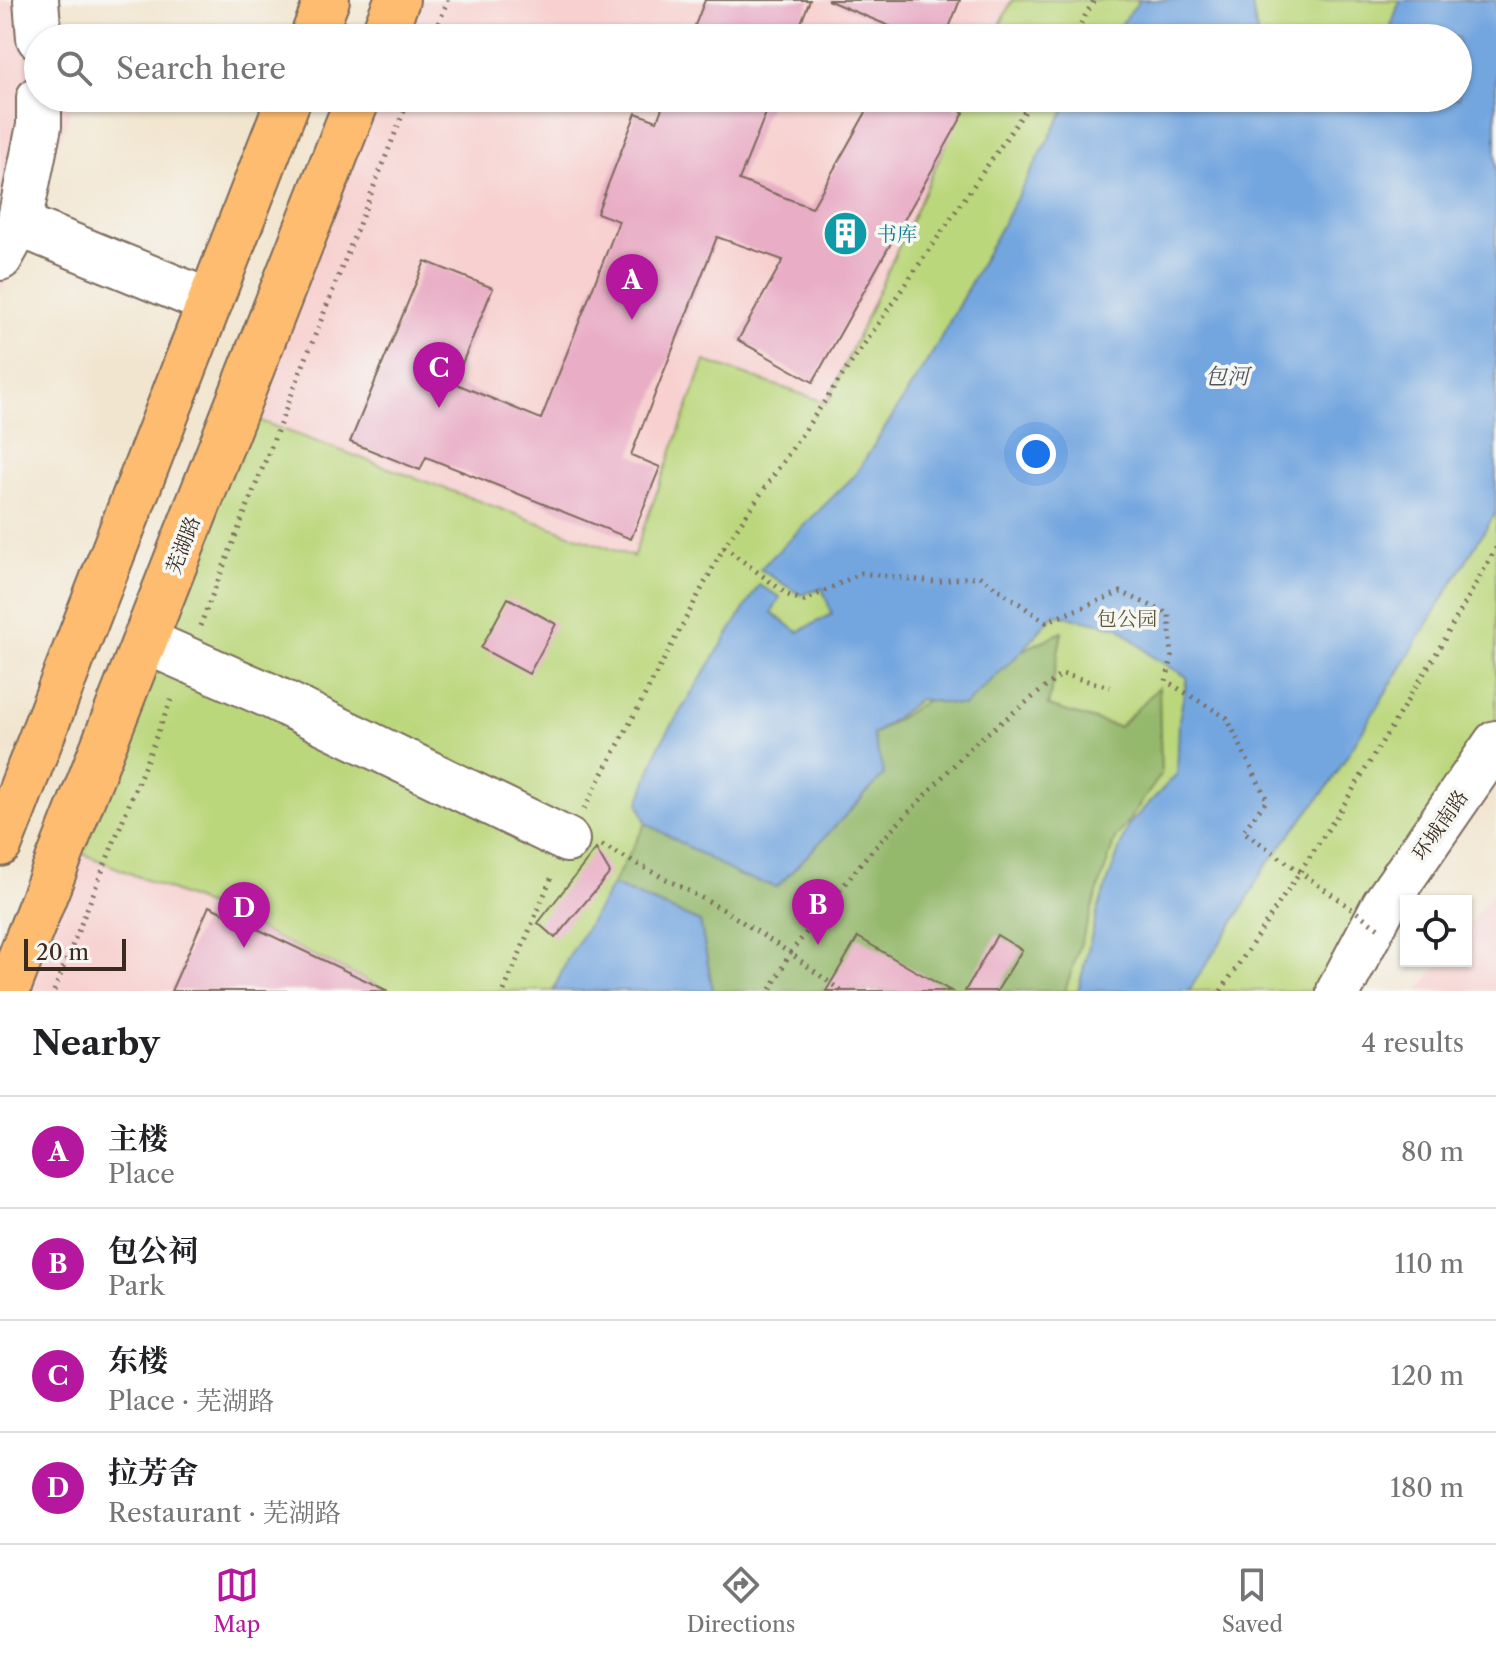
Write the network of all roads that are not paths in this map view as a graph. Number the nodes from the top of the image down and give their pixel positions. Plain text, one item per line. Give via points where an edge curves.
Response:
1 (36, 0) edge
2 (327, 0) edge
3 (397, 0) edge
4 (38, 24) edge
5 (318, 24) edge
6 (388, 24) edge
7 (39, 112) edge
8 (284, 112) edge
9 (353, 112) edge
10 (10, 241) edge
11 (210, 302) junction
12 (145, 641) junction
13 (1496, 743) edge
14 (567, 840) road end
15 (0, 844) edge
16 (7, 991) edge
17 (1339, 991) edge

1 - 4 street
2 - 5 main road
3 - 6 main road
7 - 10 street
8 - 11 main road
9 - 12 main road, 芜湖路
10 - 11 street
11 - 15 main road
12 - 14 street
12 - 16 main road, 芜湖路
13 - 17 street, 环城南路 via 1384,905

